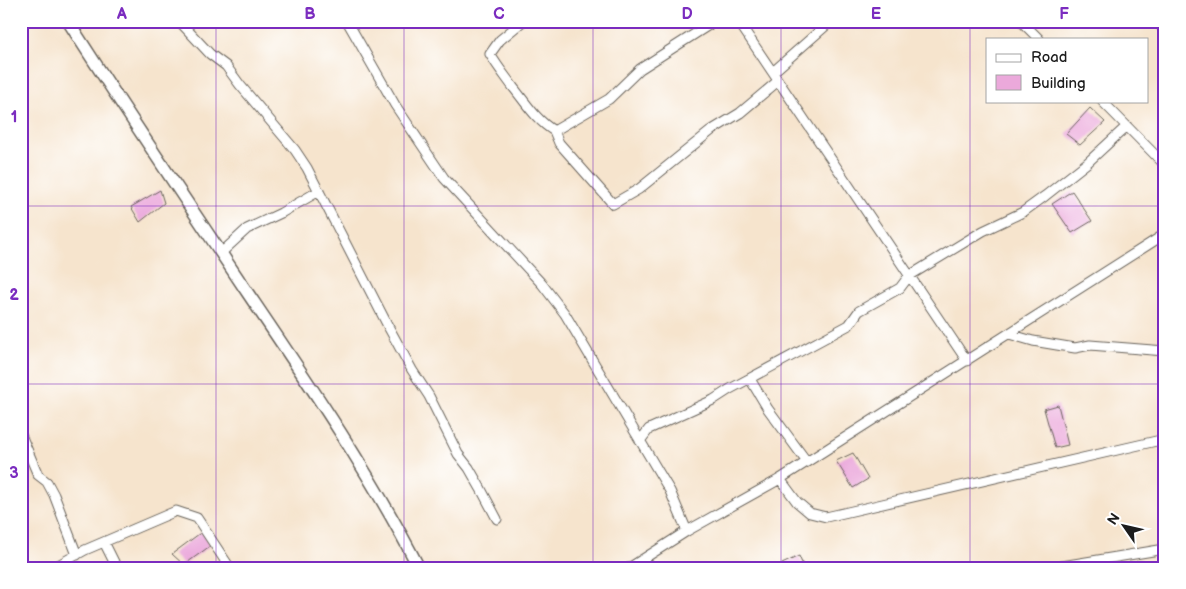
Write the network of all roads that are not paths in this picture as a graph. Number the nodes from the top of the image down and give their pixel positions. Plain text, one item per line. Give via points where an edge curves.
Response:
1 (68, 21) edge
2 (179, 21) edge
3 (346, 21) edge
4 (524, 21) edge
5 (715, 21) edge
6 (738, 21) edge
7 (831, 21) edge
8 (1021, 21) edge
9 (1156, 21) edge
10 (1165, 30) edge
11 (1038, 38) edge
12 (776, 77) junction
13 (1103, 102) edge
14 (1127, 126) junction
15 (554, 131) junction
16 (1165, 165) edge
17 (319, 192) junction
18 (1165, 234) edge
19 (221, 253) junction
20 (910, 276) junction
21 (1009, 334) junction
22 (1165, 351) edge
23 (967, 361) junction
24 (750, 379) junction
25 (21, 434) edge
26 (1165, 439) edge
27 (640, 440) junction
28 (807, 462) junction
29 (780, 478) junction
30 (496, 519) dead end
31 (687, 531) junction
32 (104, 542) junction
33 (1165, 549) edge
34 (77, 555) junction
35 (54, 568) edge
36 (117, 568) edge
37 (230, 568) edge
38 (419, 568) edge
39 (629, 568) edge
40 (1050, 568) edge

1 - 19 street
2 - 17 street via 226,66 296,150
3 - 27 street via 395,105 444,178 542,284 565,314
4 - 15 street via 500,40 490,54 531,112
5 - 15 street via 640,69 609,99
6 - 12 street
7 - 12 street
8 - 11 street
9 - 10 street
12 - 15 street via 740,113 712,130 639,189 613,204 559,143
12 - 20 street
13 - 14 street
14 - 16 street
14 - 20 street via 1087,163 1023,212 983,231
17 - 19 street via 247,229
17 - 30 street via 389,328
18 - 21 street
19 - 38 street via 334,421
20 - 23 street
20 - 24 street via 900,288 859,311 849,325
21 - 22 street via 1075,348 1090,345
21 - 23 street
23 - 28 street
24 - 27 street via 649,429
24 - 28 street
25 - 34 street via 38,475 47,482 54,495
26 - 29 street via 826,517 810,514
27 - 31 street via 670,491
28 - 29 street
29 - 31 street
31 - 39 street
32 - 34 street
32 - 36 street
32 - 37 street via 176,511 197,518
33 - 40 street
34 - 35 street

